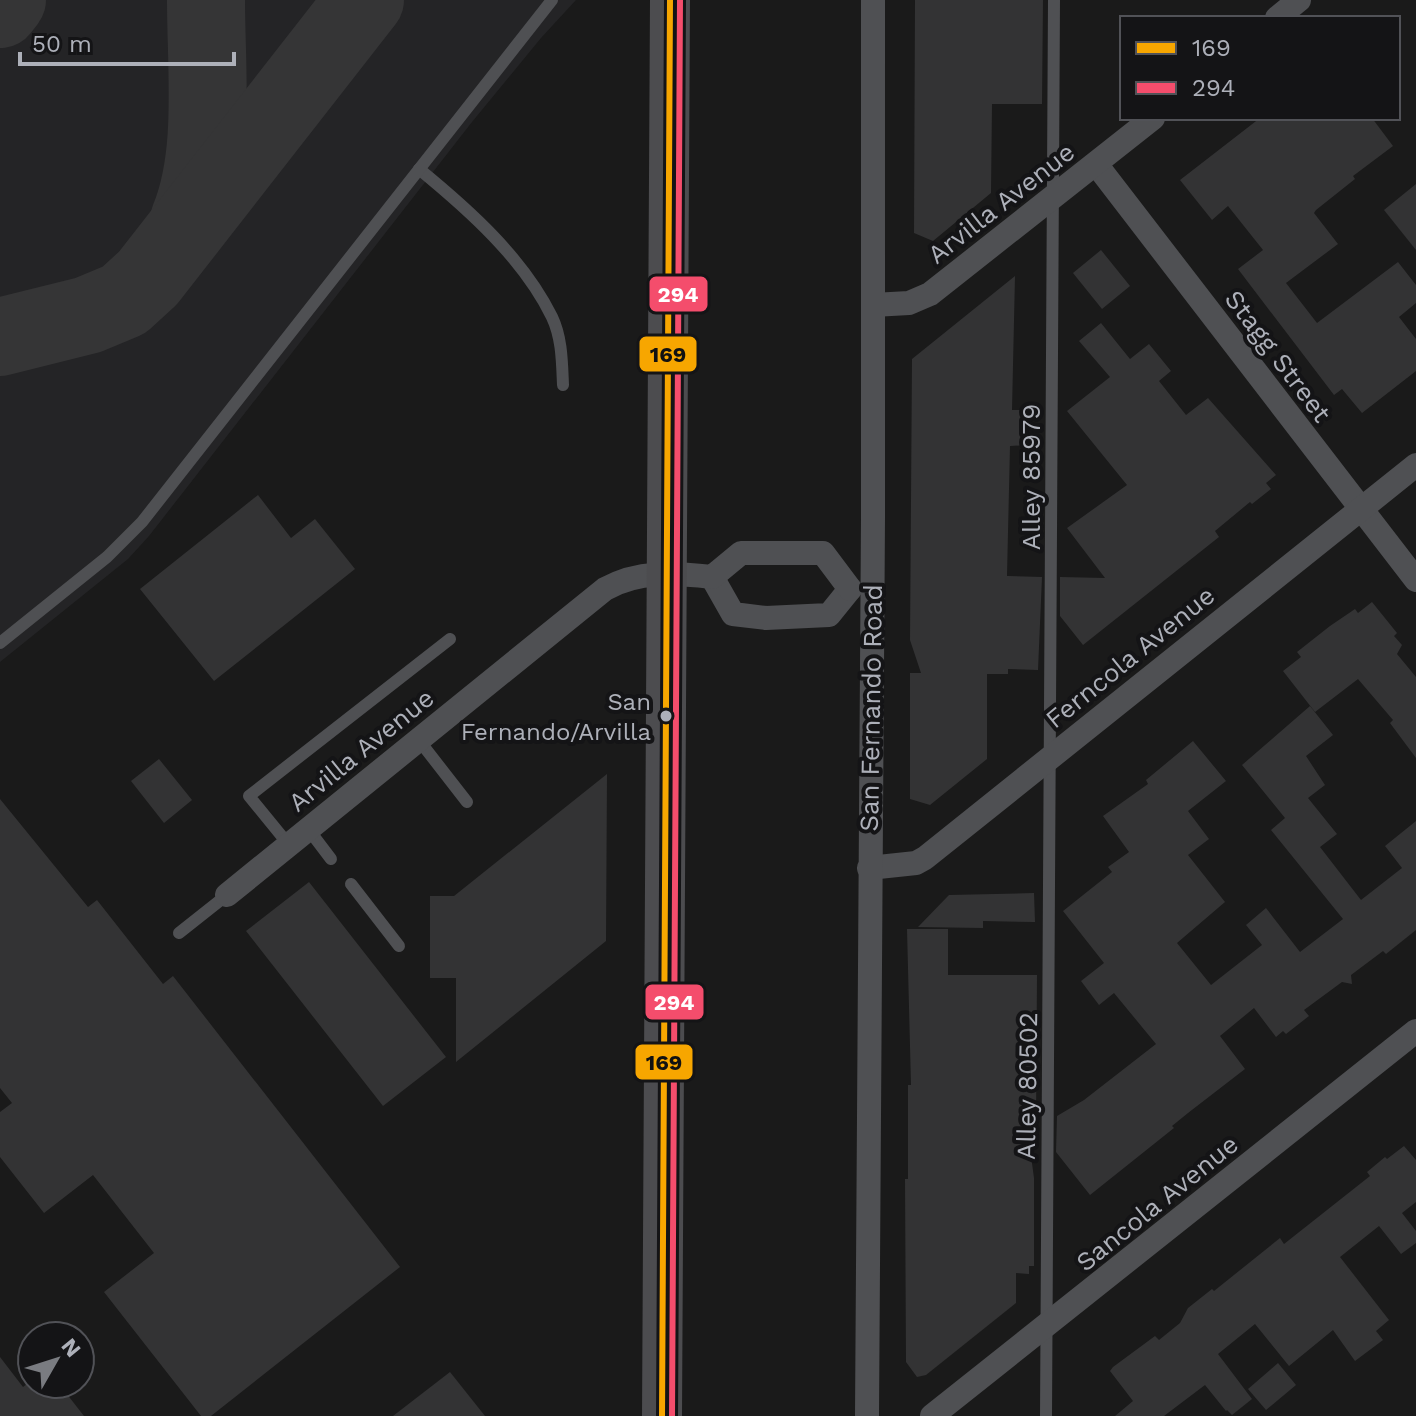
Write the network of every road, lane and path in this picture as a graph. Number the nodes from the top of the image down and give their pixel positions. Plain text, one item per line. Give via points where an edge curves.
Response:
1 (552, 0) edge
2 (670, 0) edge
3 (873, 0) edge
4 (1054, 0) edge
5 (1299, 0) edge
6 (1279, 16) edge
7 (1151, 120) edge
8 (1096, 164) junction
9 (419, 169) junction
10 (1053, 197) junction
11 (873, 305) junction
12 (563, 385) dead end
13 (1416, 465) edge
14 (1360, 510) junction
15 (666, 572) junction
16 (712, 577) junction
17 (1416, 580) edge
18 (861, 589) junction
19 (450, 639) dead end
20 (0, 643) edge
21 (418, 739) junction
22 (1052, 756) junction
23 (467, 802) dead end
24 (309, 830) junction
25 (289, 845) junction
26 (331, 859) dead end
27 (869, 868) junction
28 (351, 884) dead end
29 (227, 895) joint
30 (179, 933) dead end
31 (399, 946) dead end
32 (1416, 1031) edge
33 (1046, 1327) junction
34 (662, 1416) edge
35 (867, 1416) edge
36 (932, 1416) edge
37 (1046, 1416) edge

1 - 9 lane
2 - 15 main road
3 - 11 street, San Fernando Road
4 - 10 lane, Alley 85979
5 - 6 street
7 - 8 street, Arvilla Avenue
8 - 10 street, Arvilla Avenue
8 - 14 street, Stagg Street
9 - 12 lane via 476,218 527,277 553,318
9 - 20 lane via 142,522
10 - 11 street, Arvilla Avenue via 930,294 909,303
10 - 22 lane, Alley 85979
11 - 18 street, San Fernando Road
13 - 14 street, Ferncola Avenue
14 - 17 street, Stagg Street
14 - 22 street, Ferncola Avenue
15 - 16 street, Arvilla Avenue
15 - 21 street, Arvilla Avenue via 605,589
15 - 34 main road
16 - 18 street via 741,553 823,553
16 - 18 street via 733,614 766,618 829,615
18 - 27 street, San Fernando Road
19 - 25 lane via 249,796
21 - 23 lane
21 - 24 street, Arvilla Avenue
22 - 27 street, Ferncola Avenue via 925,858
22 - 33 lane, Alley 80502
24 - 25 street, Arvilla Avenue
24 - 26 lane
25 - 29 street, Arvilla Avenue
27 - 35 street, San Fernando Road
28 - 31 lane
29 - 30 lane, Arvilla Avenue
32 - 33 street, Sancola Avenue
33 - 36 street, Sancola Avenue
33 - 37 lane, Alley 80502

